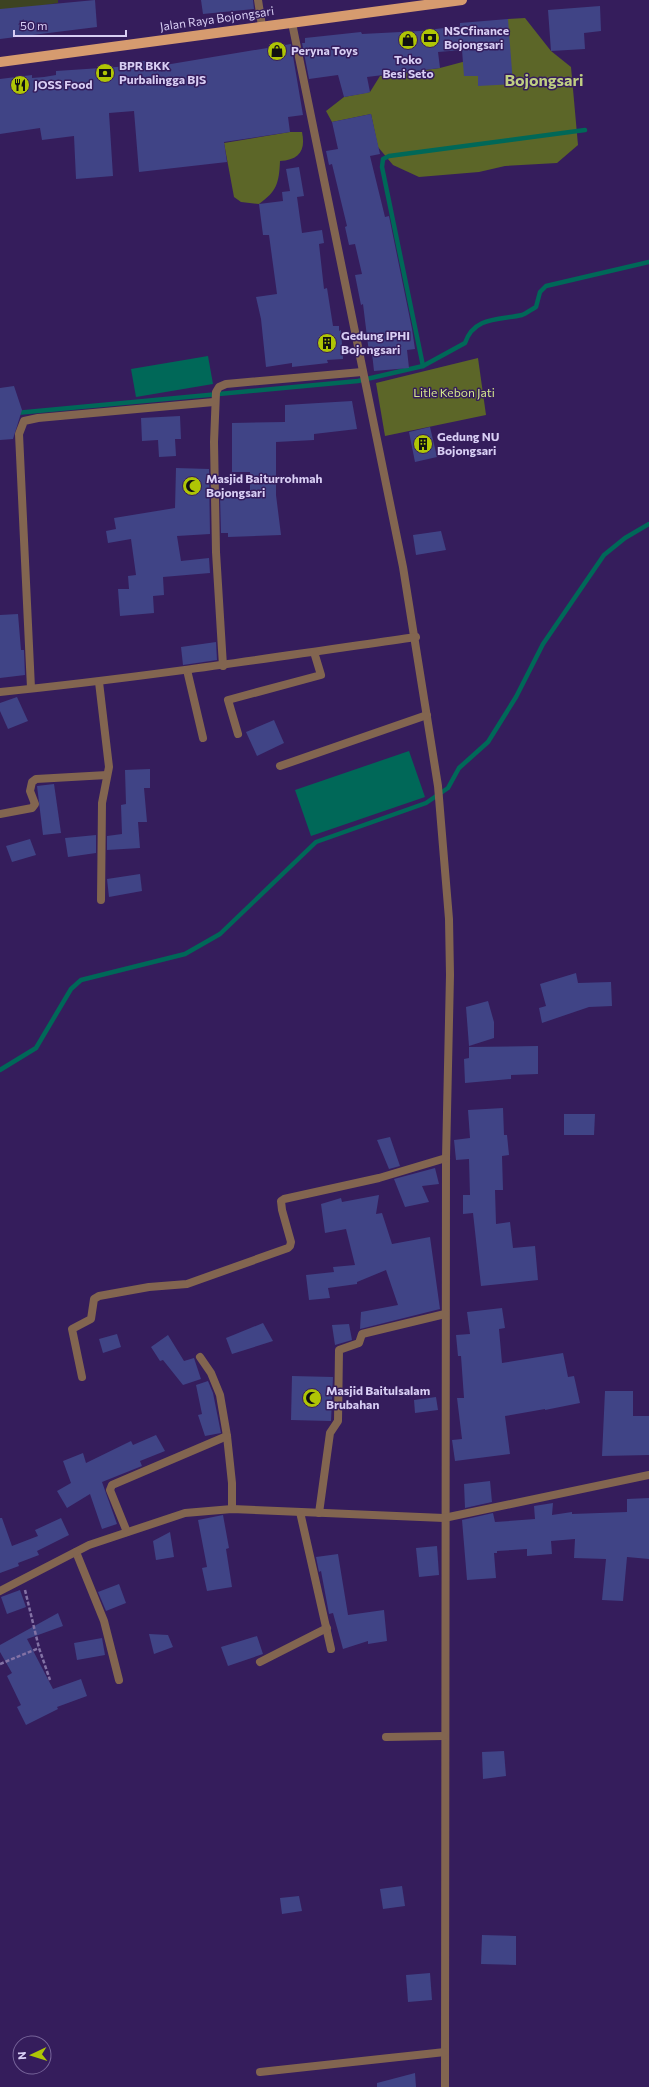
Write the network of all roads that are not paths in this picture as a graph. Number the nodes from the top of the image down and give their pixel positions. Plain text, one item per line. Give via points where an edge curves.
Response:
1 (258, 0) edge
2 (462, 0) edge
3 (292, 23) junction
4 (262, 26) junction
5 (0, 62) edge
6 (363, 378) junction
7 (215, 398) junction
8 (416, 637) junction
9 (314, 652) junction
10 (223, 666) junction
11 (187, 670) junction
12 (99, 682) junction
13 (31, 688) junction
14 (0, 692) edge
15 (427, 715) junction
16 (238, 734) dead end
17 (203, 738) dead end
18 (280, 766) dead end
19 (107, 774) junction
20 (0, 814) edge
21 (101, 900) dead end
22 (446, 1158) junction
23 (445, 1314) junction
24 (200, 1357) dead end
25 (82, 1377) dead end
26 (227, 1436) junction
27 (649, 1475) edge
28 (232, 1510) junction
29 (300, 1512) junction
30 (319, 1513) junction
31 (444, 1518) junction
32 (126, 1532) junction
33 (76, 1552) junction
34 (0, 1591) edge
35 (327, 1628) junction
36 (331, 1649) dead end
37 (260, 1662) dead end
38 (119, 1680) dead end
39 (444, 1736) junction
40 (386, 1737) dead end
41 (445, 2052) junction
42 (260, 2072) dead end
43 (445, 2087) edge

1 - 4 street
2 - 3 main road, Jalan Raya Bojongsari
3 - 4 main road, Jalan Raya Bojongsari
3 - 6 street
4 - 5 main road, Jalan Raya Bojongsari
6 - 7 street via 226,384 218,387
6 - 8 street via 404,567
7 - 10 street via 216,552
7 - 13 street via 24,421 19,434
8 - 9 street
8 - 15 street
9 - 10 street
9 - 16 street via 321,675 228,700
10 - 11 street
11 - 12 street
11 - 17 street
12 - 13 street
12 - 19 street via 109,767
13 - 14 street
15 - 18 street
15 - 22 street via 438,786 449,919
19 - 20 street via 36,779 32,782 30,791 35,804 32,808
19 - 21 street via 102,803
22 - 23 street
22 - 25 street via 379,1178 284,1199 281,1201 282,1210 291,1244 288,1248 187,1284 149,1287 94,1299 91,1319 72,1329
23 - 30 street via 362,1334 359,1343 339,1350 338,1421 330,1433
23 - 31 street
24 - 26 street via 216,1383
26 - 28 street
26 - 32 street via 112,1485 110,1490
27 - 31 street
28 - 29 street
28 - 32 street via 185,1512
29 - 30 street
29 - 35 street
30 - 31 street
31 - 39 street
32 - 33 street
33 - 34 street
33 - 38 street via 104,1621
35 - 36 street
35 - 37 street
39 - 40 street
39 - 41 street
41 - 42 street
41 - 43 street

